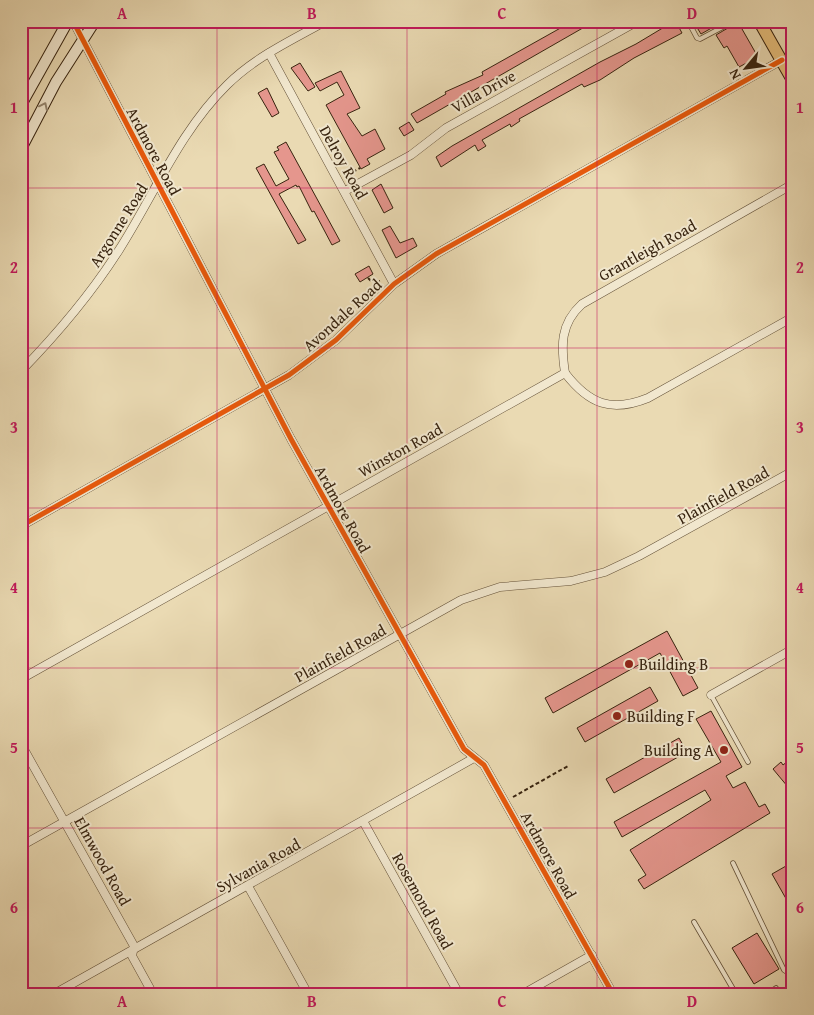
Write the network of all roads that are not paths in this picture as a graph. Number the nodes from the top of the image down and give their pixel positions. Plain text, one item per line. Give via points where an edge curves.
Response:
1 (68, 21) edge
2 (73, 21) edge
3 (95, 21) edge
4 (326, 21) edge
5 (638, 21) edge
6 (688, 21) edge
7 (734, 21) edge
8 (759, 21) edge
9 (726, 23) edge
10 (82, 40) junction
11 (269, 53) junction
12 (782, 60) junction
13 (793, 81) edge
14 (21, 105) edge
15 (21, 149) edge
16 (158, 184) junction
17 (793, 184) edge
18 (345, 191) junction
19 (394, 284) junction
20 (793, 317) edge
21 (21, 371) edge
22 (565, 374) junction
23 (265, 389) junction
24 (793, 470) edge
25 (328, 506) junction
26 (21, 526) edge
27 (399, 634) junction
28 (793, 649) edge
29 (21, 679) edge
30 (711, 695) joint
31 (21, 744) edge
32 (474, 758) junction
33 (748, 762) dead end
34 (65, 821) junction
35 (363, 821) junction
36 (21, 846) edge
37 (733, 863) dead end
38 (248, 886) junction
39 (694, 922) dead end
40 (133, 950) junction
41 (592, 956) junction
42 (793, 976) edge
43 (776, 988) dead end
44 (54, 994) edge
45 (153, 994) edge
46 (308, 994) edge
47 (460, 994) edge
48 (523, 994) edge
49 (613, 994) edge
50 (736, 994) edge
51 (768, 994) edge

1 - 14 street
2 - 10 street, Ardmore Road
3 - 10 street
4 - 11 street, Argonne Road
5 - 18 street, Villa Drive via 446,128 411,155
6 - 9 lane via 700,40
7 - 9 lane
8 - 12 main road
15 -> 10 street
10 - 16 street, Ardmore Road
11 - 16 street, Argonne Road via 247,67 208,107
11 - 18 street, Delroy Road
12 - 13 main road
12 - 19 street, Avondale Road via 436,254
16 - 21 street, Argonne Road via 89,295
16 - 23 street, Ardmore Road
17 - 22 street, Grantleigh Road via 582,304 572,315 563,335
18 - 19 street, Delroy Road
19 - 23 street, Avondale Road via 323,351
20 - 22 street via 632,404 616,406 597,402
22 - 25 street, Winston Road
23 - 25 street, Ardmore Road
23 - 26 street, Avondale Road
24 - 27 street, Plainfield Road via 605,572 571,581 479,592
25 - 27 street, Ardmore Road
25 - 29 street, Winston Road
27 - 32 street, Ardmore Road via 464,749
27 - 34 street, Plainfield Road
28 - 30 street
30 - 33 lane
31 - 34 street, Elmwood Road
32 - 35 street, Sylvania Road
32 - 41 street, Ardmore Road via 484,765
34 - 36 street, Plainfield Road
34 - 40 street, Elmwood Road via 134,946
35 - 38 street, Sylvania Road
35 - 47 street, Rosemond Road
37 - 42 lane via 784,970
38 - 40 street, Sylvania Road
38 - 46 street
39 - 50 lane
40 - 44 street, Sylvania Road
40 - 45 street, Elmwood Road via 132,956
41 - 48 street
41 - 49 street, Ardmore Road
43 - 51 lane

